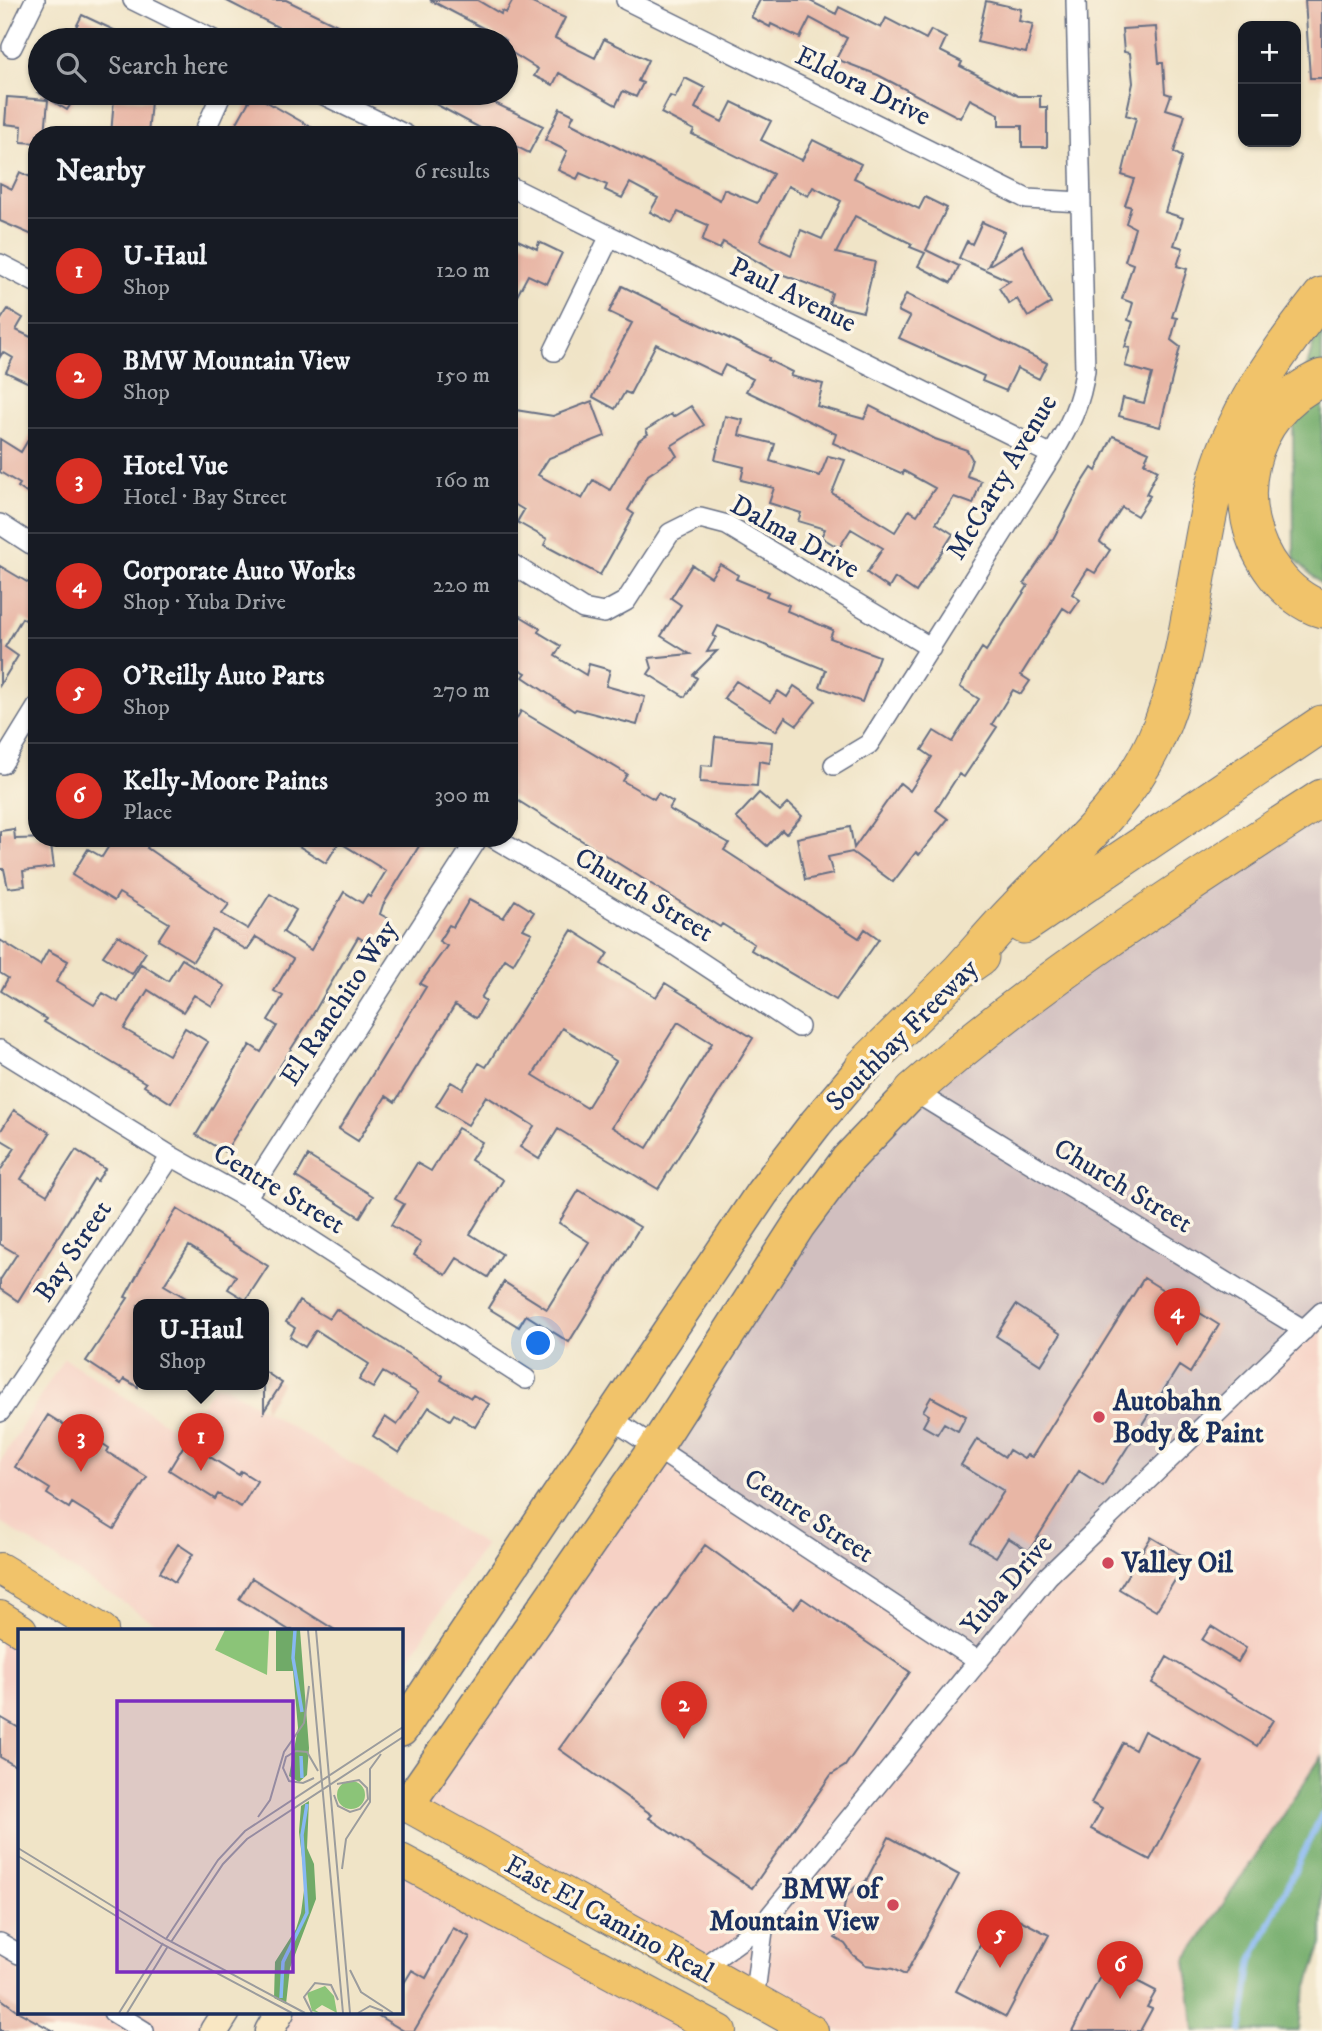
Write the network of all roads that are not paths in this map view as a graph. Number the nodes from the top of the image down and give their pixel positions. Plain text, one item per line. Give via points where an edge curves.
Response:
1 (35, 0) edge
2 (133, 0) edge
3 (626, 0) edge
4 (1076, 0) edge
5 (190, 28) edge
6 (12, 47) dead end
7 (217, 105) edge
8 (344, 105) edge
9 (207, 126) edge
10 (387, 126) edge
11 (518, 190) edge
12 (1081, 202) junction
13 (610, 236) junction
14 (0, 264) edge
15 (28, 278) edge
16 (1322, 296) edge
17 (554, 351) dead end
18 (1322, 378) edge
19 (1052, 455) junction
20 (0, 524) edge
21 (28, 542) edge
22 (518, 568) edge
23 (1322, 609) edge
24 (931, 648) junction
25 (28, 722) edge
26 (1322, 724) edge
27 (2, 764) dead end
28 (834, 765) dead end
29 (1322, 798) edge
30 (1322, 814) edge
31 (1271, 831) junction
32 (472, 847) edge
33 (509, 847) edge
34 (960, 971) junction
35 (799, 1027) dead end
36 (0, 1049) edge
37 (864, 1066) joint
38 (913, 1091) junction
39 (170, 1156) junction
40 (246, 1198) junction
41 (1322, 1312) edge
42 (1304, 1330) junction
43 (526, 1379) dead end
44 (0, 1412) edge
45 (610, 1417) junction
46 (655, 1448) junction
47 (0, 1569) edge
48 (0, 1617) edge
49 (19, 1629) edge
50 (100, 1629) edge
51 (978, 1661) junction
52 (402, 1729) edge
53 (403, 1807) edge
54 (402, 1861) edge
55 (764, 1923) junction
56 (0, 1943) edge
57 (18, 1953) edge
58 (699, 1970) junction
59 (754, 2000) junction
60 (116, 2014) edge
61 (225, 2014) edge
62 (279, 2014) edge
63 (144, 2031) edge
64 (214, 2031) edge
65 (269, 2031) edge
66 (720, 2031) edge
67 (727, 2031) edge
68 (770, 2031) edge
69 (812, 2031) edge

1 - 6 street
2 - 5 street
3 - 12 street, Eldora Drive via 1027,199
4 - 12 street, McCarty Avenue
7 - 9 street
8 - 10 street
11 - 13 street, Paul Avenue
12 - 19 street, McCarty Avenue via 1082,397
13 - 17 street
13 - 19 street, Paul Avenue
14 - 15 street
16 - 34 highway via 1257,382 1231,440 1214,486 1173,692 1154,744 1123,796 1087,839
18 - 23 highway via 1293,395 1272,416 1253,449 1246,497 1265,562 1295,594
19 - 24 street, McCarty Avenue
20 - 21 street
22 - 24 street, Dalma Drive via 583,609 604,613 626,601 670,533 700,518 727,525
24 - 28 street, McCarty Avenue via 869,744
25 - 27 street
26 - 34 highway, Southbay Freeway
29 - 31 highway, Southbay Freeway
30 - 31 highway
31 - 38 highway, Southbay Freeway via 1118,931 975,1037
32 - 40 street, El Ranchito Way
33 - 35 street, Church Street via 676,946
34 - 37 highway, Southbay Freeway
36 - 39 street, Centre Street
37 - 45 highway, Southbay Freeway via 762,1193
38 - 42 street, Church Street
38 - 46 highway via 847,1160 798,1226
39 - 40 street, Centre Street
39 - 44 street, Bay Street
40 - 43 street, Centre Street
41 - 42 street, Yuba Drive
42 - 51 street, Yuba Drive via 1048,1576
45 - 46 street, Centre Street
45 - 52 highway, Southbay Freeway
46 - 51 street, Centre Street
46 - 53 highway
47 - 50 main road
48 - 49 main road
51 - 55 street, Yuba Drive
53 - 58 main road, East El Camino Real
54 - 66 main road, East El Camino Real
55 - 58 street, Yuba Drive
55 - 59 street
56 - 57 street
58 - 59 main road, East El Camino Real
59 - 69 main road, East El Camino Real
60 - 63 street
61 - 64 main road
62 - 65 main road
67 - 68 main road via 732,2022 745,2020

